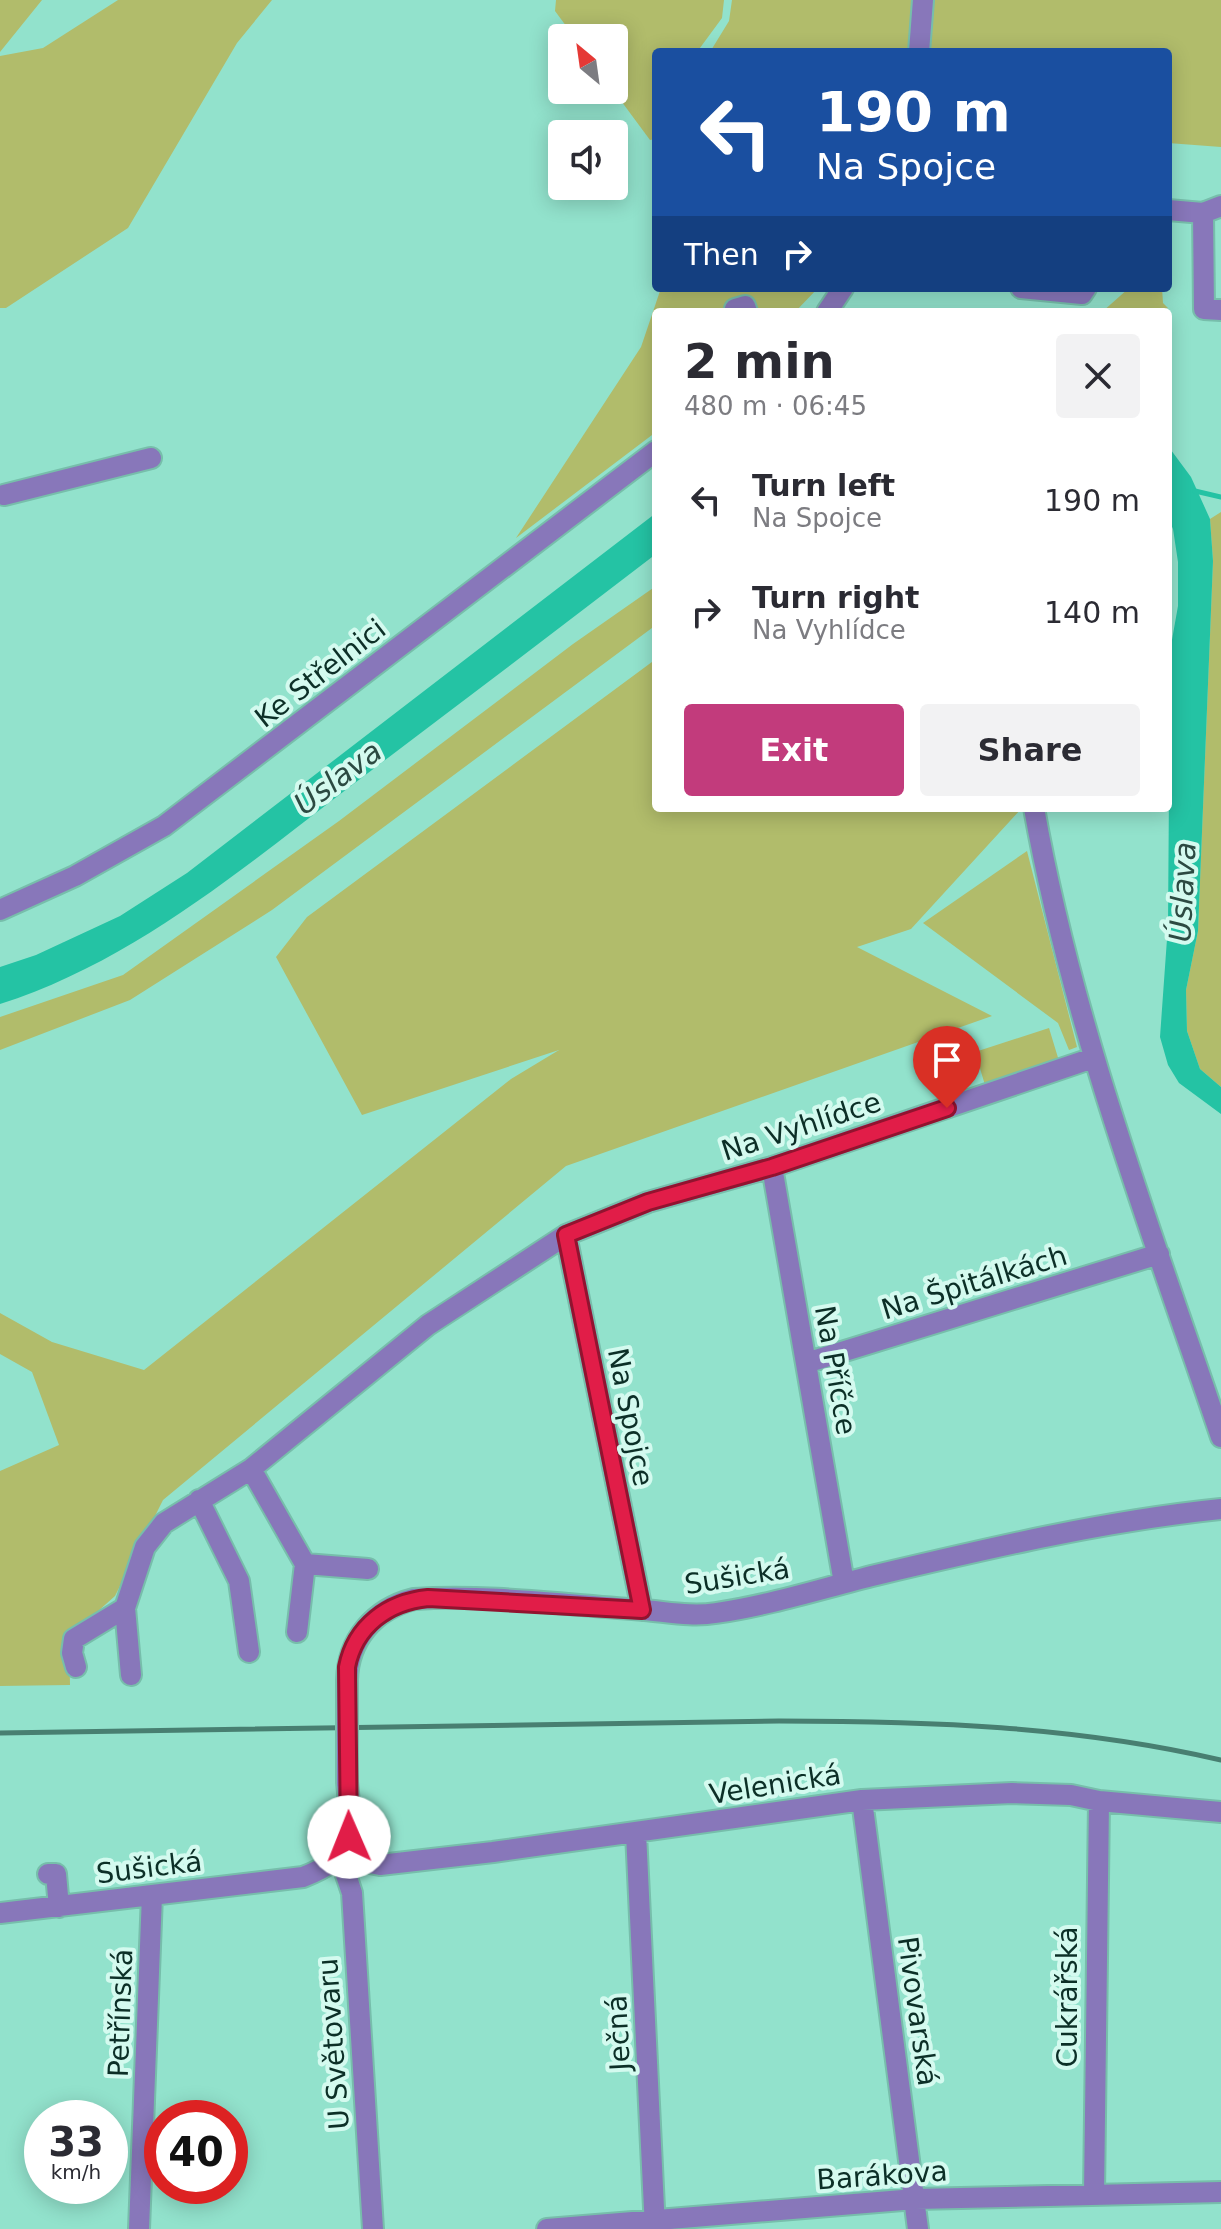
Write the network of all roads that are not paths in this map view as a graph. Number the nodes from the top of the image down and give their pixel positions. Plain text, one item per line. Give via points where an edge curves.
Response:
1 (923, 0) edge
2 (919, 48) edge
3 (1172, 210) edge
4 (1212, 210) edge
5 (1221, 310) edge
6 (652, 454) edge
7 (151, 458) dead end
8 (4, 495) dead end
9 (1035, 812) edge
10 (0, 910) edge
11 (1093, 1058) junction
12 (772, 1167) junction
13 (566, 1235) junction
14 (1159, 1254) junction
15 (806, 1363) junction
16 (1221, 1437) edge
17 (251, 1469) junction
18 (199, 1500) junction
19 (1221, 1509) edge
20 (305, 1564) junction
21 (368, 1569) dead end
22 (844, 1583) junction
23 (125, 1608) junction
24 (642, 1610) junction
25 (297, 1632) dead end
26 (249, 1652) dead end
27 (76, 1667) dead end
28 (131, 1675) dead end
29 (862, 1800) junction
30 (1099, 1801) junction
31 (1221, 1812) edge
32 (636, 1833) junction
33 (340, 1857) junction
34 (48, 1874) dead end
35 (152, 1895) junction
36 (59, 1907) junction
37 (0, 1913) edge
38 (1221, 2192) edge
39 (1094, 2194) junction
40 (915, 2199) junction
41 (655, 2224) edge
42 (139, 2229) edge
43 (373, 2229) edge
44 (547, 2229) edge
45 (918, 2229) edge

1 - 2 street
3 - 4 street
4 - 5 street via 1204,309
6 - 10 street, Ke Střelnici via 164,826
7 - 8 street
9 - 11 street via 1047,885
11 - 12 street, Na Vyhlídce
11 - 14 street
12 - 13 street, Na Vyhlídce via 648,1202
12 - 15 street, Na Příčce
13 - 17 street, Na Vyhlídce via 428,1325
13 - 24 street, Na Spojce
14 - 15 street, Na Špitálkách
14 - 16 street
15 - 22 street, Na Příčce
17 - 18 street, Na Vyhlídce
17 - 20 street
18 - 23 street, Na Vyhlídce via 164,1523 145,1547
18 - 26 street via 239,1581
19 - 22 street, Sušická via 1101,1525
20 - 21 street
20 - 25 street
22 - 24 street, Sušická via 713,1614
23 - 27 street via 74,1639
23 - 28 street
24 - 33 street, Sušická, bridge via 442,1598 402,1602 379,1615 350,1654 349,1837
29 - 30 street, Velenická via 1012,1793
29 - 32 street, Velenická
29 - 40 street, Pivovarská
30 - 31 street, Velenická
30 - 39 street, Cukrářská
32 - 33 street, Velenická via 380,1865
32 - 41 street, Ječná
33 - 35 street, Sušická via 303,1877
33 - 43 street, U Světovaru via 352,1893
34 - 36 street via 56,1874
35 - 36 street, Sušická
35 - 42 street, Petřínská
36 - 37 street, Sušická
38 - 39 street, Barákova
39 - 40 street, Barákova
40 - 41 street, Barákova
40 - 45 street, Pivovarská
41 - 44 street, Barákova

